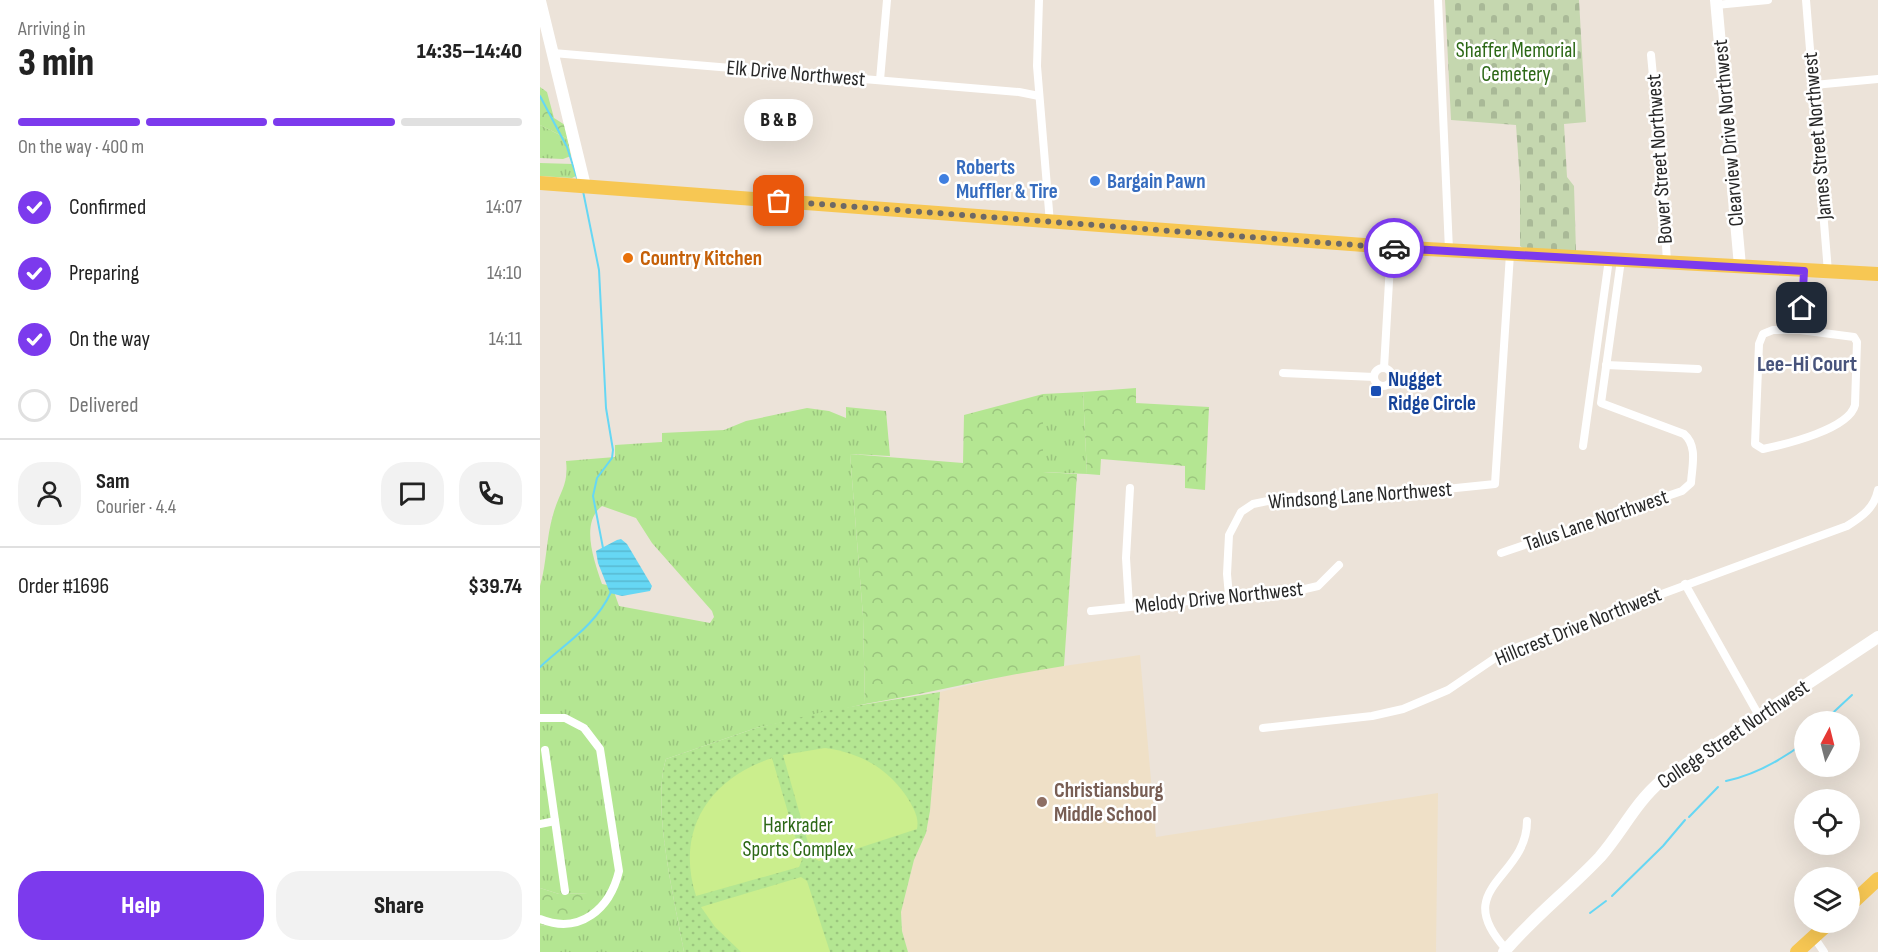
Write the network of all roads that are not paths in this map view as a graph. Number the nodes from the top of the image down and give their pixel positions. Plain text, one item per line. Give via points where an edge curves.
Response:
1 (887, 0) edge
2 (1040, 0) edge
3 (1438, 0) edge
4 (1768, 0) edge
5 (1806, 0) edge
6 (540, 1) edge
7 (1716, 2) edge
8 (553, 53) junction
9 (1651, 55) dead end
10 (1878, 79) edge
11 (880, 80) junction
12 (1814, 85) junction
13 (1039, 96) junction
14 (540, 183) edge
15 (585, 186) junction
16 (1050, 223) junction
17 (1391, 248) junction
18 (1449, 250) junction
19 (1510, 254) junction
20 (1615, 259) junction
21 (1667, 262) junction
22 (1740, 266) junction
23 (1804, 271) junction
24 (1828, 272) junction
25 (1878, 274) edge
26 (1800, 330) junction
27 (1606, 365) junction
28 (1384, 368) junction
29 (1698, 369) dead end
30 (1283, 373) dead end
31 (1374, 377) junction
32 (1392, 379) junction
33 (1434, 381) dead end
34 (1583, 446) dead end
35 (1130, 488) dead end
36 (1878, 490) edge
37 (1501, 553) dead end
38 (1339, 565) dead end
39 (1685, 584) junction
40 (1229, 596) junction
41 (1129, 606) junction
42 (1091, 611) dead end
43 (1878, 637) edge
44 (1758, 714) junction
45 (540, 718) edge
46 (1263, 728) dead end
47 (545, 750) dead end
48 (555, 821) junction
49 (1527, 821) dead end
50 (540, 824) edge
51 (1876, 884) edge
52 (565, 891) dead end
53 (1860, 897) edge
54 (540, 919) edge
55 (1818, 933) edge
56 (1814, 937) junction
57 (1505, 951) edge
58 (1797, 952) edge
59 (1824, 952) edge

1 - 11 street
2 - 13 street
3 - 18 street
4 - 7 street
5 - 12 street, James Street Northwest
6 - 8 street
7 - 22 street, Clearview Drive Northwest
8 - 11 street, Elk Drive Northwest
8 - 15 street
9 - 21 street, Bower Street Northwest
10 - 12 street
11 - 13 street, Elk Drive Northwest
12 - 24 street, James Street Northwest
13 - 16 street
14 - 15 main road
15 - 16 main road
16 - 17 main road
17 - 18 main road
17 - 28 street
18 - 19 main road
19 - 20 main road
19 - 40 street, Windsong Lane Northwest via 1496,484 1417,492 1287,497 1253,504 1242,512 1230,535
20 - 21 main road
20 - 27 street, Talus Lane Northwest
20 - 34 street
21 - 22 main road
22 - 23 main road
23 - 24 main road
23 - 26 street
24 - 25 main road
26 - 26 street via 1773,330 1763,334 1759,344 1755,444 1758,448 1777,446 1842,423 1853,414 1857,342 1854,337
27 - 29 street
27 - 37 street, Talus Lane Northwest via 1601,403 1684,434 1693,447 1691,483 1682,491
28 - 31 street via 1378,369
28 - 32 street
30 - 31 street
31 - 32 street via 1376,383 1384,386
32 - 33 street
35 - 41 street via 1126,558
36 - 39 street, Hillcrest Drive Northwest via 1875,502 1864,515 1847,525
38 - 40 street, Melody Drive Northwest via 1318,586
39 - 44 street
39 - 46 street, Hillcrest Drive Northwest via 1504,651 1448,690 1403,709
40 - 41 street, Melody Drive Northwest
41 - 42 street, Melody Drive Northwest
43 - 44 street, College Street Northwest
44 - 57 street, College Street Northwest via 1646,794 1599,857
45 - 54 street via 565,718 584,728 600,749 619,871 615,889 605,905 590,917 574,923
47 - 48 street
48 - 50 street
48 - 52 street
49 - 57 street via 1524,844 1488,890 1486,901 1486,920
51 - 53 main road
55 - 56 main road
56 - 58 main road
56 - 59 street

